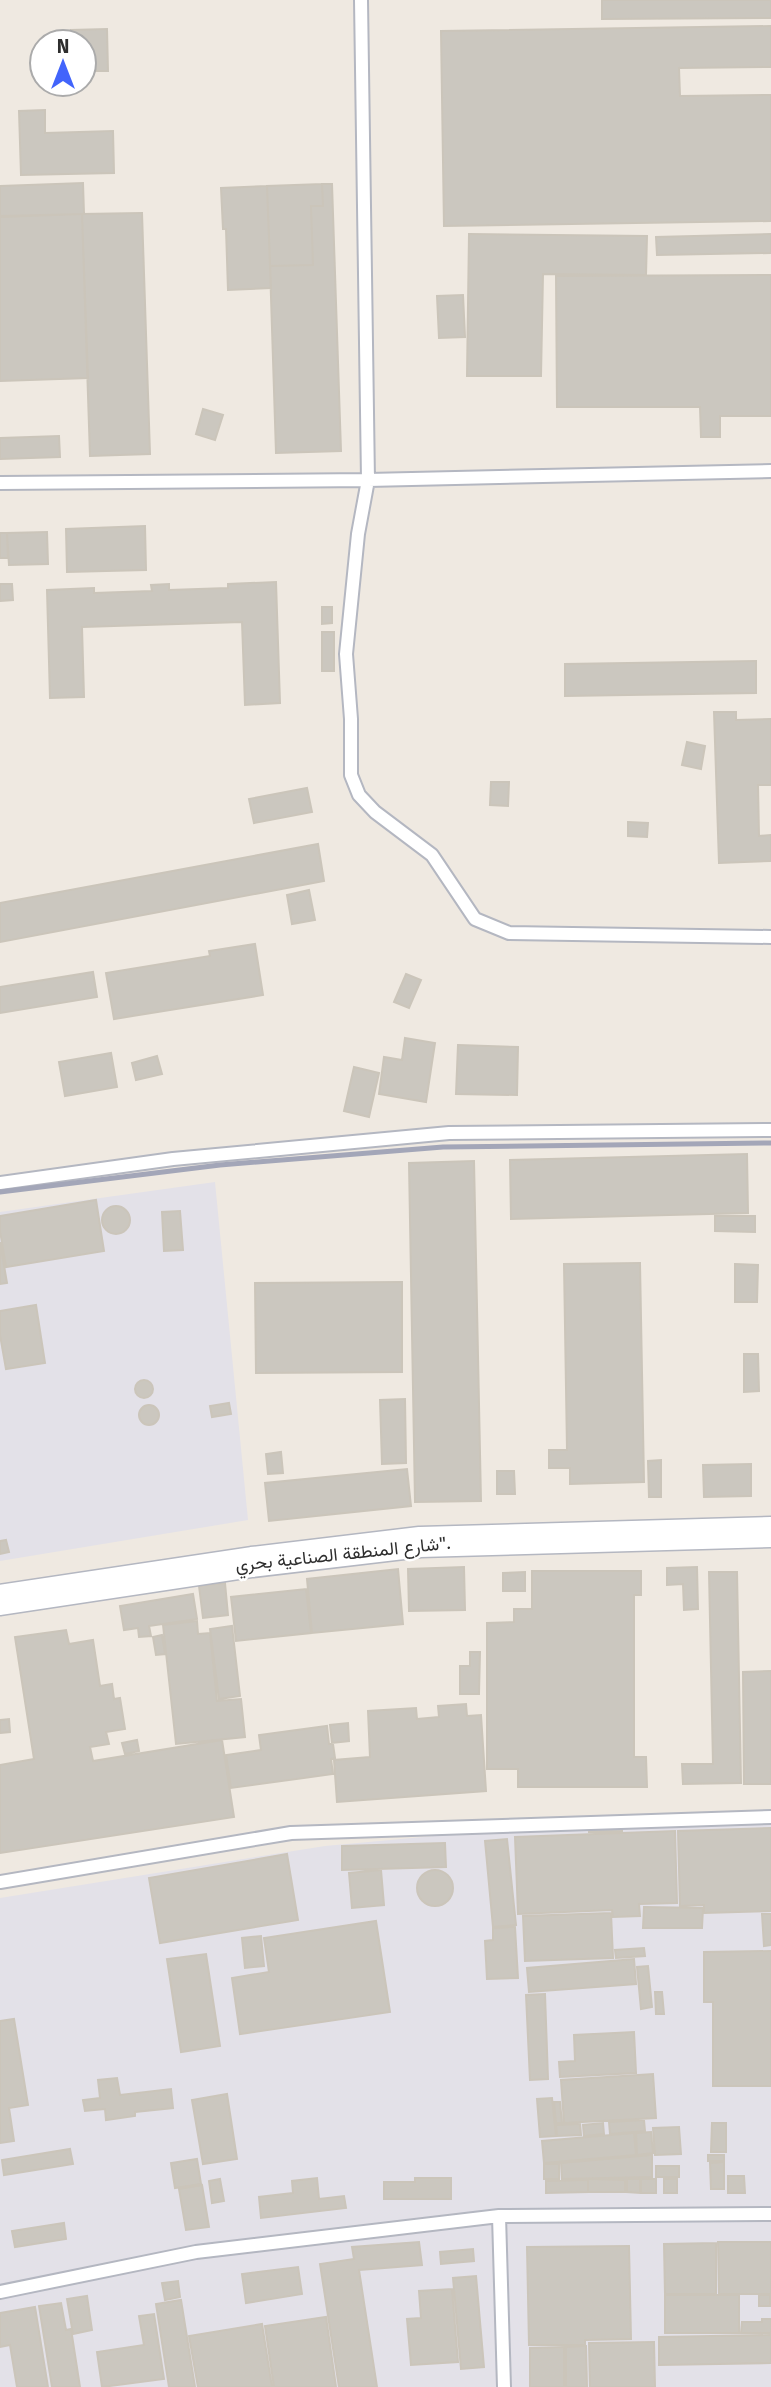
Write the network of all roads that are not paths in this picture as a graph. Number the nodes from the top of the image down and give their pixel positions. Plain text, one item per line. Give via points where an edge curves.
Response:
1 (361, 0) edge
2 (771, 471) edge
3 (368, 480) junction
4 (0, 483) edge
5 (771, 937) edge
6 (771, 1130) edge
7 (0, 1184) edge
8 (771, 1532) edge
9 (0, 1600) edge
10 (771, 1817) edge
11 (0, 1882) edge
12 (771, 2214) edge
13 (499, 2216) junction
14 (0, 2292) edge
15 (504, 2387) edge

1 - 3 lane
2 - 3 lane
3 - 4 lane
3 - 5 lane via 346,654 351,775 359,795 432,855 475,919 509,933
6 - 7 lane via 449,1133 186,1157
8 - 9 street, شارع المنطقة الصناعية بحري". via 420,1542
10 - 11 lane via 291,1833
12 - 13 lane
13 - 14 lane via 196,2252
13 - 15 lane

